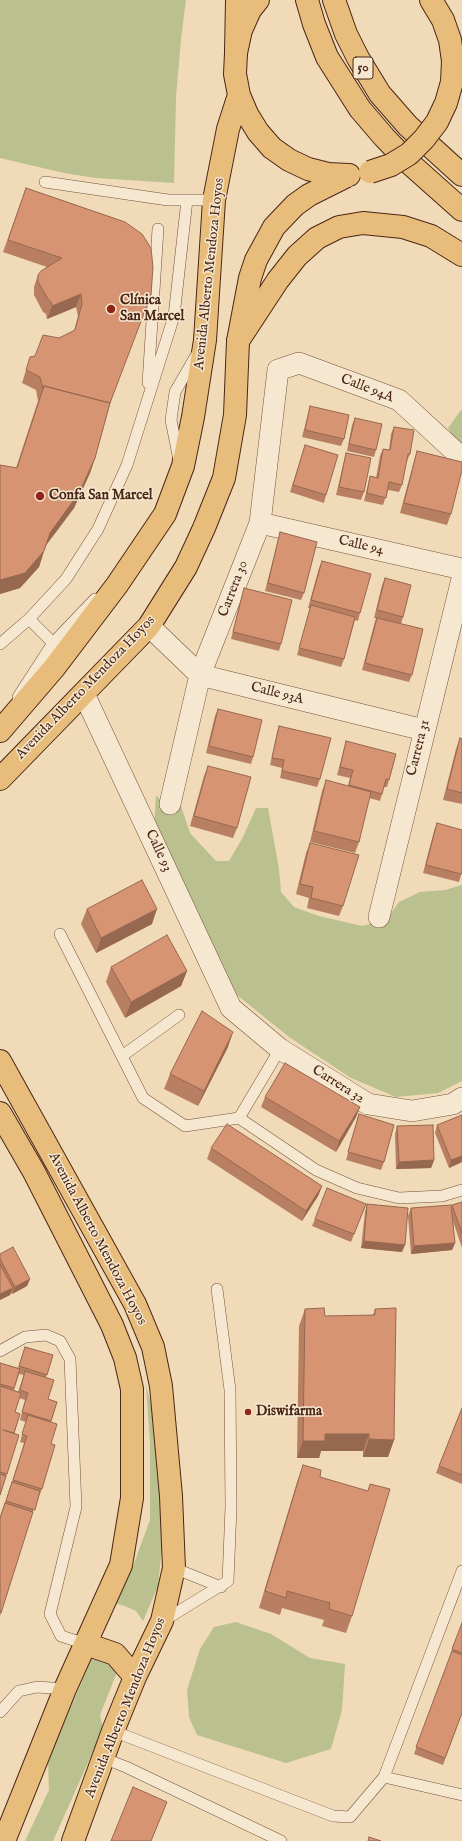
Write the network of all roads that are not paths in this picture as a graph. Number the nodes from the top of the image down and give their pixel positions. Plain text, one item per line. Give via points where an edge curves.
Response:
1 (236, 0) edge
2 (258, 0) edge
3 (307, 0) edge
4 (334, 0) edge
5 (431, 0) edge
6 (236, 53) junction
7 (239, 95) junction
8 (360, 173) junction
9 (462, 175) edge
10 (45, 182) dead end
11 (187, 200) junction
12 (214, 200) junction
13 (462, 210) edge
14 (158, 229) dead end
15 (462, 255) edge
16 (238, 341) junction
17 (278, 370) joint
18 (147, 400) junction
19 (462, 458) edge
20 (260, 523) junction
21 (141, 551) junction
22 (462, 569) edge
23 (462, 579) edge
24 (29, 619) junction
25 (149, 626) junction
26 (54, 643) junction
27 (0, 644) edge
28 (200, 675) junction
29 (84, 694) junction
30 (0, 727) edge
31 (424, 730) junction
32 (0, 731) edge
33 (0, 779) edge
34 (170, 804) dead end
35 (379, 917) dead end
36 (60, 934) dead end
37 (231, 1008) joint
38 (179, 1015) dead end
39 (280, 1049) junction
40 (122, 1056) junction
41 (0, 1061) edge
42 (462, 1098) edge
43 (0, 1113) edge
44 (239, 1118) junction
45 (462, 1190) edge
46 (217, 1290) dead end
47 (0, 1351) edge
48 (174, 1568) junction
49 (462, 1571) edge
50 (221, 1587) junction
51 (162, 1621) junction
52 (86, 1644) junction
53 (135, 1677) junction
54 (65, 1689) junction
55 (0, 1712) edge
56 (113, 1732) junction
57 (103, 1758) junction
58 (384, 1777) junction
59 (462, 1795) edge
60 (4, 1841) edge
61 (73, 1841) edge
62 (281, 1841) edge

1 - 6 main road
2 - 6 main road via 250,10 241,30
3 - 13 main road, 50 via 327,57 360,109 407,161
4 - 9 main road, 50 via 346,34 380,94 408,126
5 - 8 main road, bridge via 443,20 450,40 453,61 448,96 437,122 409,154 390,165
6 - 7 main road via 235,74
7 - 8 main road via 246,114 258,132 283,156 308,169 328,174
7 - 12 main road, Avenida Alberto Mendoza Hoyos via 228,129
8 - 16 main road, Avenida Alberto Mendoza Hoyos via 309,195 274,228 256,260 250,278
10 - 11 lane via 168,200
11 - 12 lane
11 - 18 lane via 174,316
12 - 21 main road, Avenida Alberto Mendoza Hoyos via 205,340 193,417 181,472 165,514
14 - 18 lane
15 - 16 main road via 431,236 404,227 363,223 339,227 317,238 297,256
16 - 25 main road, Avenida Alberto Mendoza Hoyos via 235,415 224,478 186,567
17 - 19 street, Calle 94A via 299,363 399,400
17 - 20 street, Carrera 30
18 - 24 lane via 127,465 98,529 66,579
20 - 22 street, Calle 94
20 - 28 street, Carrera 30
21 - 26 lane
21 - 32 main road, Avenida Alberto Mendoza Hoyos via 54,668
23 - 31 street, Carrera 31
24 - 26 lane
24 - 27 lane
25 - 28 street
25 - 29 main road, Avenida Alberto Mendoza Hoyos
26 - 30 lane via 31,675
28 - 31 street, Calle 93A
28 - 34 street, Carrera 30
29 - 33 main road, Avenida Alberto Mendoza Hoyos
29 - 37 street, Calle 93
31 - 35 street, Carrera 31
36 - 40 lane
37 - 39 street, Carrera 32
38 - 40 lane
39 - 42 street, Carrera 32 via 368,1104 412,1111 454,1104
39 - 44 lane
40 - 44 lane via 143,1098 185,1126
41 - 48 main road, Avenida Alberto Mendoza Hoyos via 135,1304 153,1347 161,1386 171,1496
43 - 52 main road, Avenida Alberto Mendoza Hoyos via 34,1172 112,1324 125,1358 132,1389 132,1498 121,1565
44 - 45 lane via 316,1170 357,1188 399,1198 442,1196
46 - 50 lane via 228,1366 231,1419 230,1561 228,1581
47 - 52 lane via 24,1337 46,1335 60,1341 70,1359 76,1507 50,1614 61,1636
48 - 50 lane
48 - 51 main road, Avenida Alberto Mendoza Hoyos
49 - 58 lane
50 - 51 lane
51 - 53 main road, Avenida Alberto Mendoza Hoyos
52 - 53 main road via 115,1654
52 - 54 main road, Avenida Alberto Mendoza Hoyos
53 - 56 main road, Avenida Alberto Mendoza Hoyos
54 - 55 lane via 37,1687 19,1691
54 - 60 main road, Avenida Alberto Mendoza Hoyos
56 - 57 main road, Avenida Alberto Mendoza Hoyos
56 - 58 lane via 333,1816 350,1817
57 - 61 main road, Avenida Alberto Mendoza Hoyos
57 - 62 lane
58 - 59 lane

